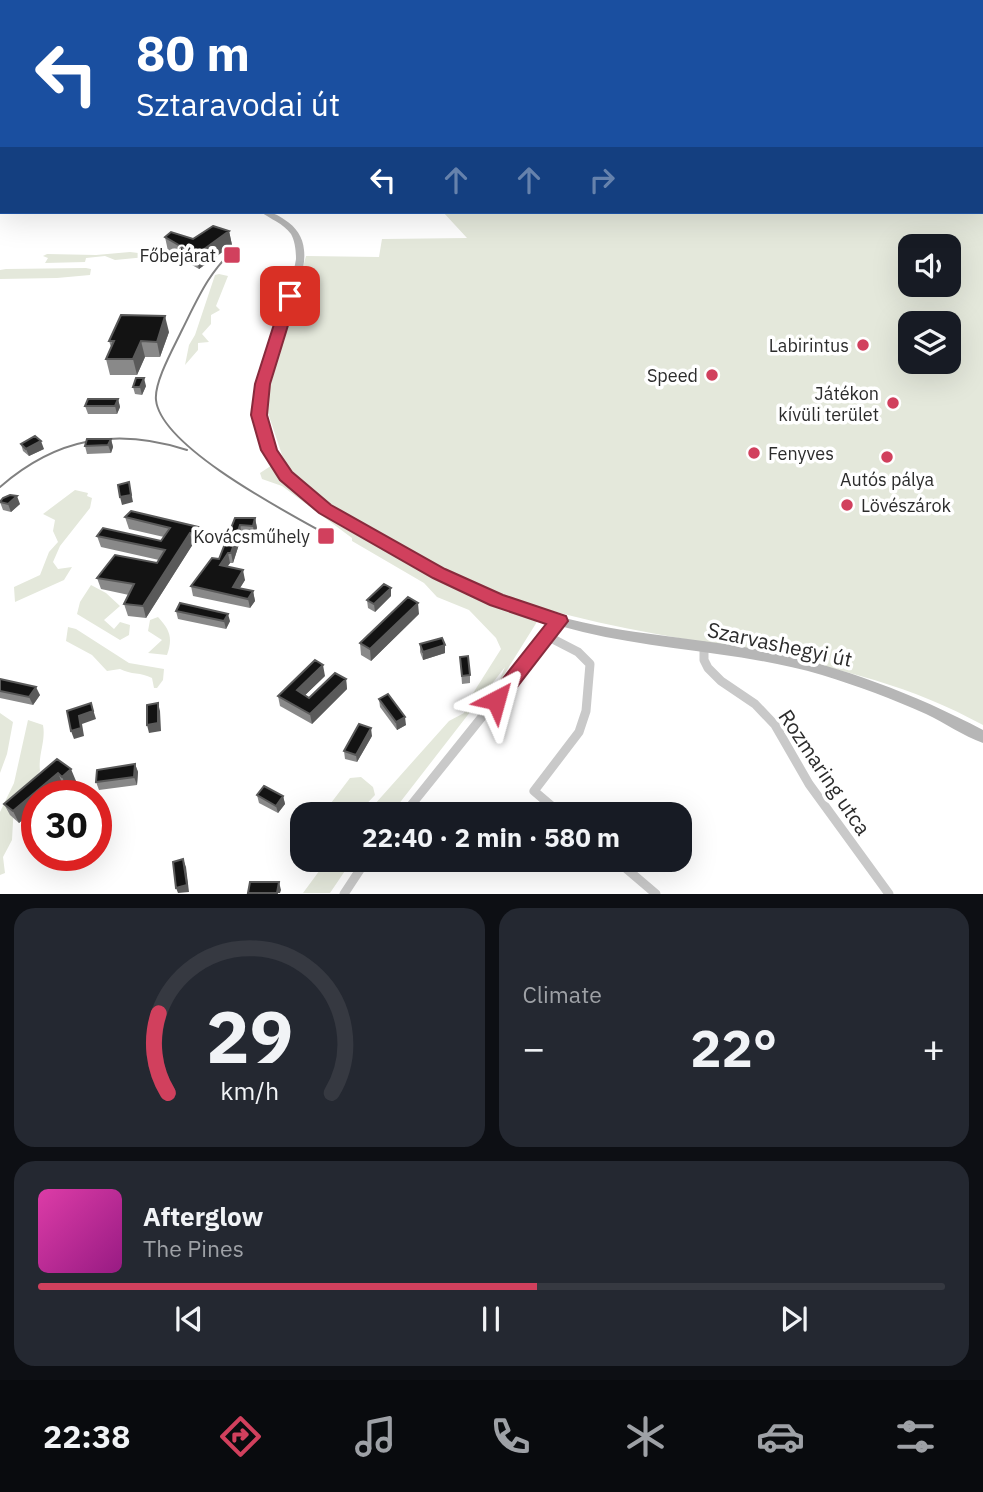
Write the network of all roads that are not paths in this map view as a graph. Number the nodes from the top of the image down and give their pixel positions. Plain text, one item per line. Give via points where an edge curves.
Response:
1 (268, 214) edge
2 (559, 621) junction
3 (547, 635) junction
4 (704, 646) junction
5 (983, 737) edge
6 (414, 802) edge
7 (547, 802) edge
8 (358, 872) edge
9 (630, 872) edge
10 (344, 894) edge
11 (656, 894) edge
12 (889, 894) edge

1 - 2 street, Szarvashegyi út via 293,230 301,250 260,399 262,434 279,467 325,509 423,565 496,600
2 - 3 street
2 - 4 street, Szarvashegyi út
3 - 6 street
3 - 7 street via 587,657 590,664 579,732 534,791
4 - 5 street, Szarvashegyi út via 765,656 859,681
4 - 12 street, Rozmaring utca via 708,668 775,724 809,784
8 - 10 street
9 - 11 street

